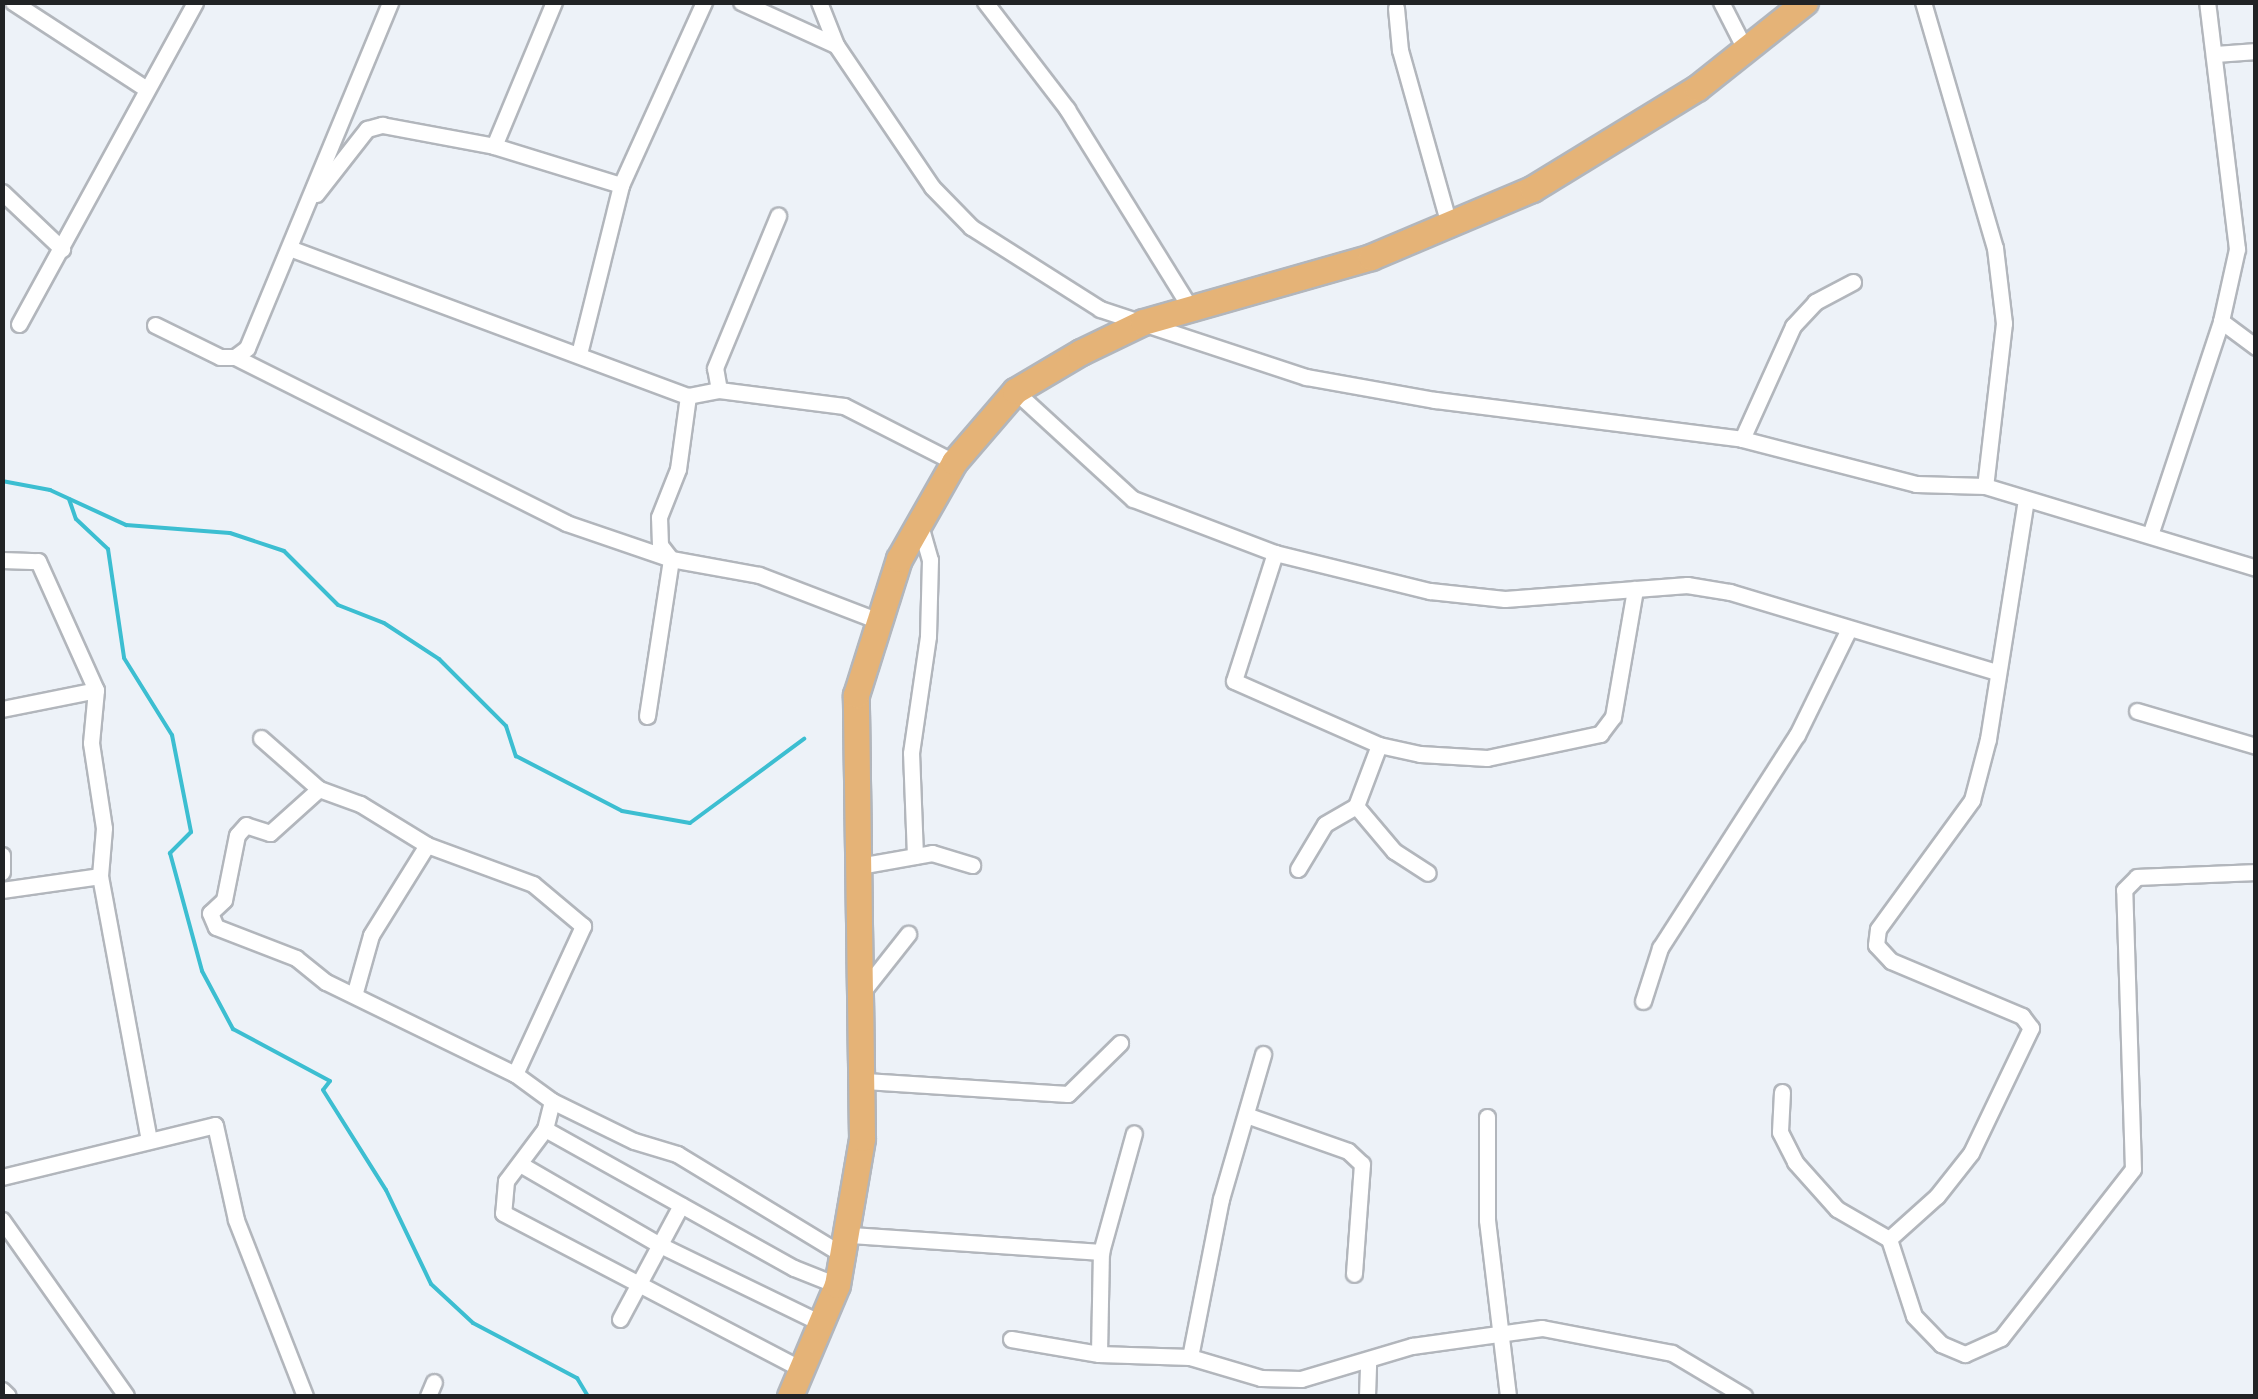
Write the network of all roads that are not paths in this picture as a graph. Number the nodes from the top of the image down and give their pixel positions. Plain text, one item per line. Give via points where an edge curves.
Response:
1 (12, 2) edge
2 (195, 2) edge
3 (390, 2) edge
4 (554, 2) edge
5 (704, 2) edge
6 (741, 2) edge
7 (819, 2) edge
8 (1722, 2) edge
9 (1805, 2) edge
10 (1924, 2) edge
11 (2207, 2) edge
12 (991, 4) edge
13 (1396, 8) dead end
14 (836, 46) junction
15 (1746, 51) junction
16 (2256, 51) edge
17 (2216, 54) junction
18 (145, 88) junction
19 (494, 146) junction
20 (621, 185) junction
21 (2, 192) edge
22 (312, 199) junction
23 (778, 216) dead end
24 (1450, 228) junction
25 (62, 249) junction
26 (292, 249) junction
27 (1853, 282) dead end
28 (1191, 309) junction
29 (1144, 322) junction
30 (2221, 322) junction
31 (18, 324) dead end
32 (155, 326) dead end
33 (2256, 347) edge
34 (579, 354) junction
35 (235, 358) junction
36 (719, 390) junction
37 (1015, 391) junction
38 (688, 396) junction
39 (1742, 438) junction
40 (954, 462) junction
41 (1985, 486) junction
42 (2026, 500) junction
43 (918, 521) junction
44 (2150, 535) junction
45 (1275, 553) junction
46 (672, 559) junction
47 (2, 560) edge
48 (2256, 568) edge
49 (1634, 588) junction
50 (876, 620) junction
51 (1848, 631) junction
52 (1996, 672) junction
53 (96, 690) junction
54 (2, 709) edge
55 (2138, 711) dead end
56 (646, 716) dead end
57 (261, 738) dead end
58 (1379, 745) junction
59 (2256, 746) edge
60 (319, 789) junction
61 (1356, 806) junction
62 (427, 844) junction
63 (2, 855) edge
64 (915, 856) junction
65 (972, 865) dead end
66 (859, 866) junction
67 (1298, 869) dead end
68 (2, 872) edge
69 (2256, 872) edge
70 (1428, 873) dead end
71 (100, 876) junction
72 (2, 890) edge
73 (908, 934) dead end
74 (863, 991) junction
75 (355, 992) junction
76 (1643, 1001) dead end
77 (1120, 1043) dead end
78 (1263, 1054) dead end
79 (515, 1074) junction
80 (865, 1080) junction
81 (1782, 1092) dead end
82 (552, 1101) junction
83 (1246, 1115) junction
84 (1486, 1118) dead end
85 (545, 1130) junction
86 (1134, 1133) dead end
87 (150, 1141) junction
88 (520, 1164) junction
89 (2, 1177) edge
90 (681, 1205) junction
91 (2, 1220) edge
92 (1888, 1239) junction
93 (660, 1244) junction
94 (848, 1246) junction
95 (1100, 1252) junction
96 (1354, 1274) dead end
97 (640, 1284) junction
98 (838, 1285) junction
99 (620, 1319) dead end
100 (823, 1324) junction
101 (1502, 1336) junction
102 (1011, 1339) dead end
103 (1099, 1354) junction
104 (1190, 1356) junction
105 (1368, 1364) junction
106 (803, 1370) junction
107 (2, 1390) edge
108 (8, 1396) edge
109 (126, 1396) edge
110 (306, 1396) edge
111 (790, 1396) edge
112 (1366, 1396) edge
113 (1508, 1396) edge
114 (1744, 1396) edge

1 - 18 street
2 - 18 street
3 - 22 street
4 - 19 street
5 - 20 street
6 - 14 street
7 - 14 street
8 - 15 street
9 - 15 main road
10 - 41 street via 1995,248 2004,324
11 - 17 street
12 - 28 street via 1068,109
13 - 24 street via 1400,50
14 - 29 street via 932,187 971,227 1100,309
15 - 24 main road via 1616,142
16 - 17 street
17 - 30 street via 2237,250
18 - 25 street
19 - 20 street
19 - 22 street via 374,126
20 - 34 street
21 - 25 street
22 - 26 street
23 - 36 street via 715,368
24 - 28 main road
25 - 31 street
26 - 34 street
26 - 35 street via 248,348
27 - 39 street via 1815,302 1793,326
28 - 29 main road
29 - 37 main road
29 - 39 street via 1306,377
30 - 33 street
30 - 44 street
32 - 35 street via 188,346
34 - 38 street
35 - 46 street via 566,524
36 - 38 street
36 - 40 street via 844,406
37 - 40 main road
37 - 45 street via 1133,500
38 - 46 street via 678,470 659,517 660,545
39 - 41 street via 1916,484
40 - 43 main road
41 - 42 street
42 - 44 street
42 - 52 street
43 - 50 main road
43 - 64 street via 930,560 928,636 911,753
44 - 48 street
45 - 49 street via 1430,591 1505,599
45 - 58 street via 1234,681
46 - 50 street via 759,575
46 - 56 street
47 - 53 street via 38,561
49 - 51 street via 1730,592
49 - 58 street via 1613,717 1600,734 1487,758
50 - 66 main road via 856,695
51 - 52 street
51 - 76 street via 1797,735 1660,948
52 - 92 street via 1972,800 1878,929 1876,945 1891,961 2022,1016 2031,1028 1981,1138 1937,1196
53 - 54 street
53 - 71 street via 92,743 104,828
55 - 59 street
57 - 60 street
58 - 61 street
60 - 62 street via 360,804
60 - 75 street via 270,833 246,825 237,835 224,900 210,920
61 - 67 street via 1325,824
61 - 70 street via 1394,851
62 - 75 street via 371,935
62 - 79 street via 533,884 583,926
63 - 68 street
64 - 65 street via 932,853
64 - 66 street
66 - 74 main road
69 - 92 street via 2137,877 2124,890 2133,1170 2001,1338 1965,1354 1940,1344 1914,1316
71 - 72 street
71 - 87 street
73 - 74 street
74 - 80 main road
75 - 79 street
77 - 80 street via 1068,1094
78 - 83 street
79 - 82 street
80 - 94 main road
81 - 92 street via 1780,1132 1795,1162 1837,1210
82 - 85 street
82 - 94 street via 634,1142 677,1154
83 - 96 street via 1348,1151 1362,1164
83 - 104 street via 1221,1198
84 - 101 street via 1488,1220
85 - 88 street
85 - 90 street
86 - 95 street
87 - 89 street
87 - 110 street via 215,1125 236,1220
88 - 93 street
88 - 97 street via 506,1181 503,1213
90 - 93 street
90 - 98 street
91 - 109 street
93 - 97 street
93 - 100 street
94 - 95 street
94 - 98 main road
95 - 103 street
97 - 99 street
97 - 106 street
98 - 100 main road
100 - 106 main road
101 - 105 street via 1412,1346
101 - 113 street
101 - 114 street via 1542,1328 1617,1338 1672,1353
102 - 103 street
103 - 104 street
104 - 105 street via 1262,1378 1326,1376
105 - 112 street
106 - 111 main road
107 - 108 street

